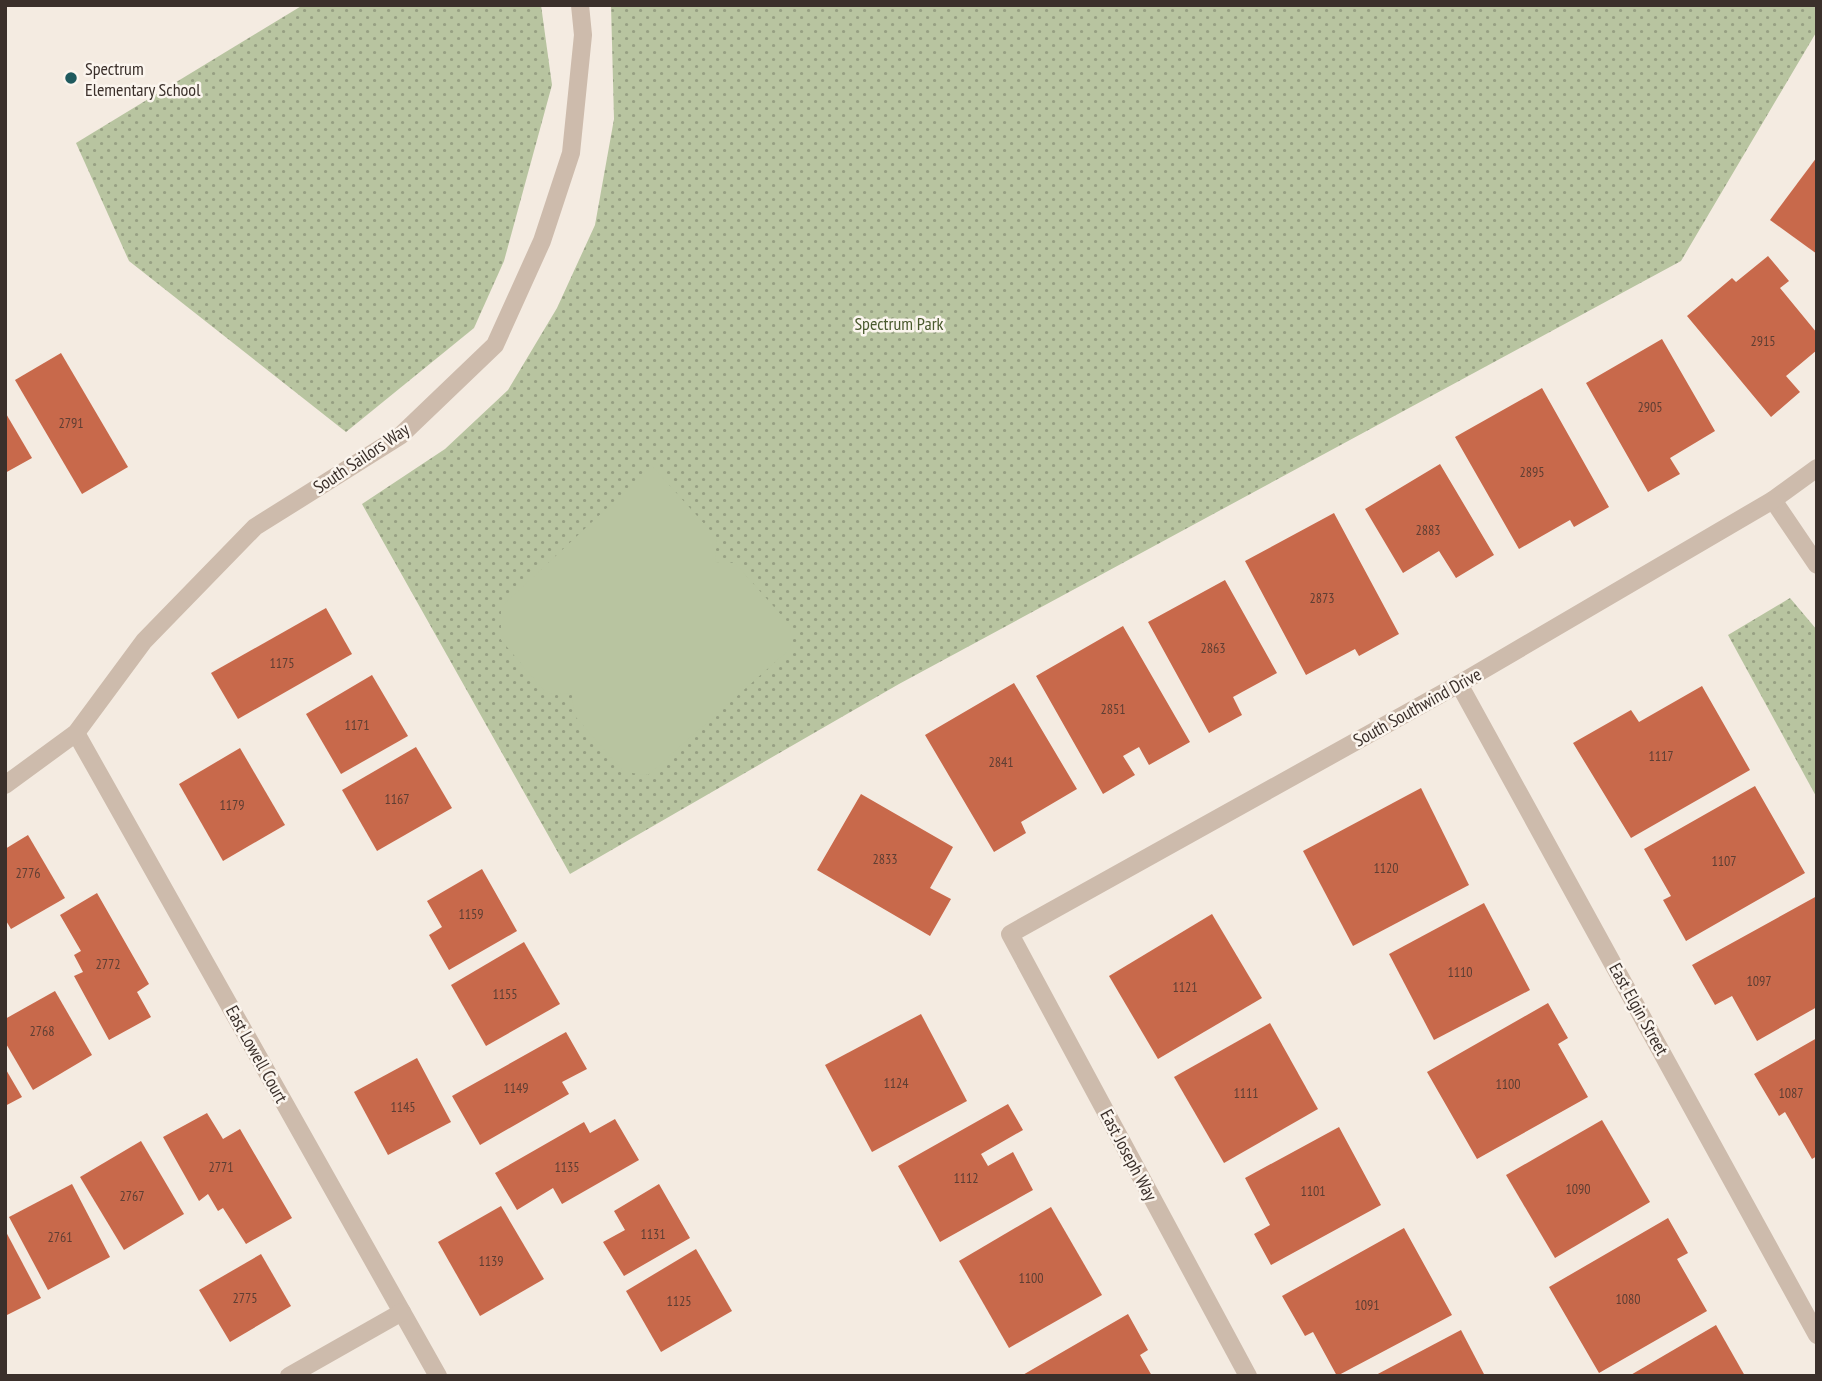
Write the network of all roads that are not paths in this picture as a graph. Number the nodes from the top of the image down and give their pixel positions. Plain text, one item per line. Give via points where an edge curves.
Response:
1 (580, 5) edge
2 (1817, 468) edge
3 (1773, 500) junction
4 (1817, 565) edge
5 (1459, 684) junction
6 (76, 733) junction
7 (5, 785) edge
8 (1010, 934) joint
9 (402, 1312) junction
10 (1817, 1335) edge
11 (289, 1376) edge
12 (438, 1376) edge
13 (1248, 1376) edge

1 - 6 street, South Sailors Way via 583,34 571,153 542,241 495,345 400,436 255,527 144,641
2 - 3 street, South Southwind Drive
3 - 4 street
3 - 5 street, South Southwind Drive
5 - 8 street, South Southwind Drive
5 - 10 street, East Elgin Street
6 - 7 street, South Sailors Way
6 - 9 street, East Lowell Court
8 - 13 street, East Joseph Way
9 - 11 street
9 - 12 street, East Lowell Court

